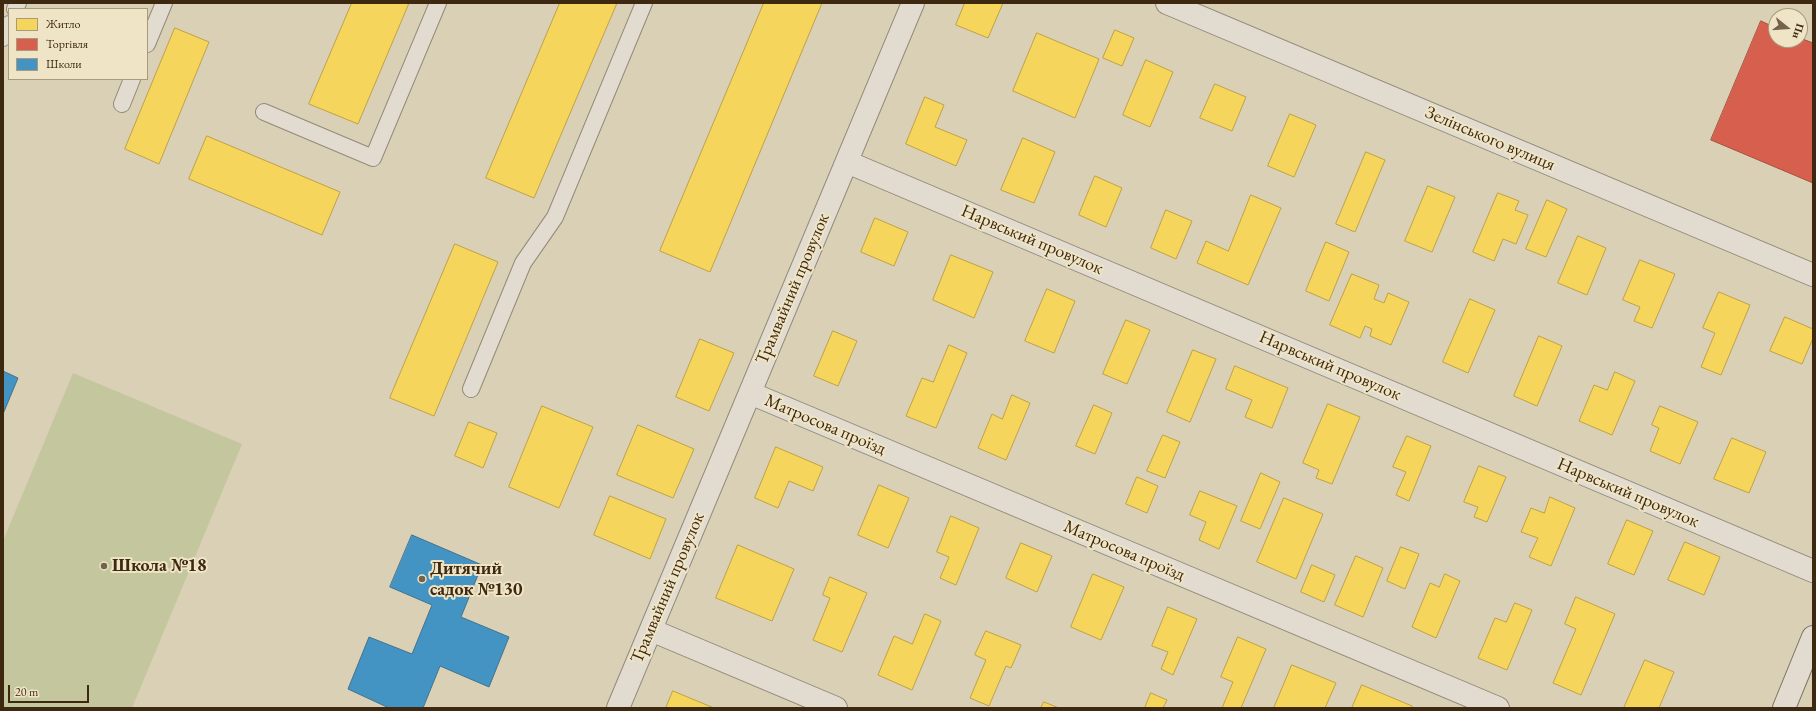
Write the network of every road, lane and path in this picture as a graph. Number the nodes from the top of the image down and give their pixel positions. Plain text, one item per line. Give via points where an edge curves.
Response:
1 (164, 3) edge
2 (438, 3) edge
3 (644, 3) edge
4 (913, 3) edge
5 (1167, 3) edge
6 (8, 26) edge
7 (3, 38) edge
8 (148, 42) edge
9 (132, 80) edge
10 (122, 104) dead end
11 (264, 112) dead end
12 (847, 162) junction
13 (1813, 274) edge
14 (471, 389) dead end
15 (750, 393) junction
16 (1813, 571) edge
17 (651, 630) junction
18 (1813, 637) edge
19 (832, 707) edge
20 (618, 708) edge
21 (1498, 708) edge
22 (1784, 708) edge

1 - 8 lane
2 - 11 lane via 373,158
3 - 14 lane via 555,217 523,264
4 - 12 street, Трамвайний провулок
5 - 13 street, Зелінського вулиця
6 - 7 lane
9 - 10 lane
12 - 15 street, Трамвайний провулок
12 - 16 street, Нарвський провулок
15 - 17 street, Трамвайний провулок
15 - 21 street, Матросова проїзд
17 - 19 street
17 - 20 street, Трамвайний провулок
18 - 22 street

